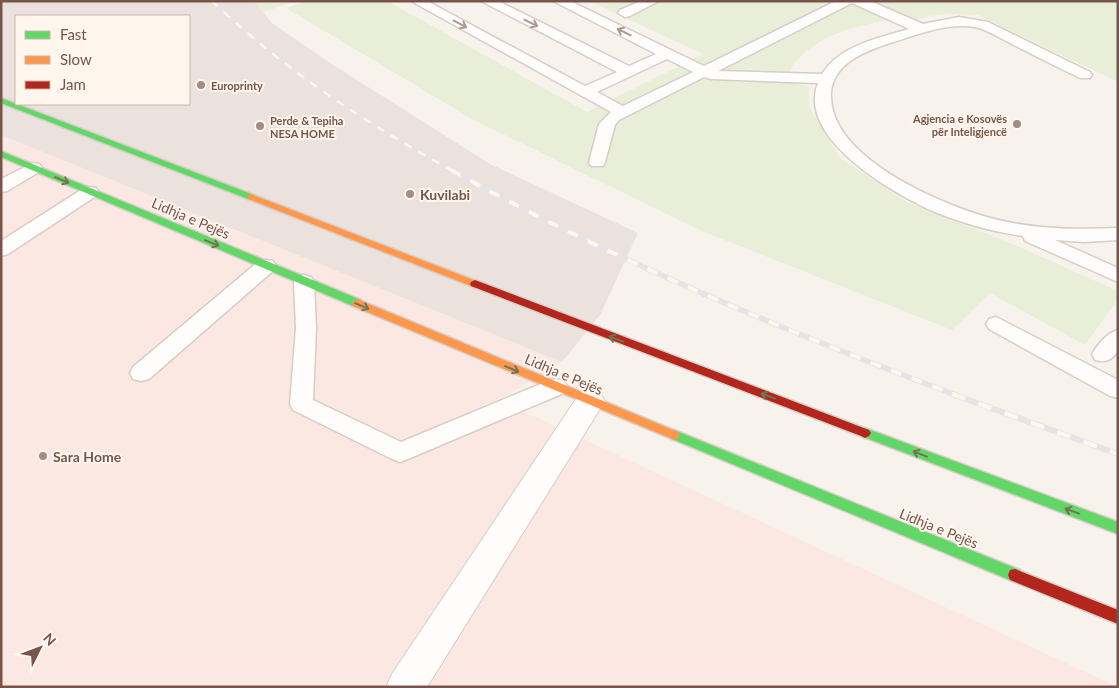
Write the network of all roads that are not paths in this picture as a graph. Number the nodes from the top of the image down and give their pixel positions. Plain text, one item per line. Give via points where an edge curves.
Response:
1 (417, 1) edge
2 (487, 1) edge
3 (559, 1) edge
4 (654, 1) edge
5 (846, 1) edge
6 (858, 1) edge
7 (625, 13) dead end
8 (922, 28) junction
9 (667, 54) junction
10 (704, 71) junction
11 (629, 72) junction
12 (1085, 75) dead end
13 (826, 79) junction
14 (585, 92) junction
15 (1, 100) edge
16 (621, 112) junction
17 (1, 154) edge
18 (597, 162) dead end
19 (33, 168) junction
20 (1, 187) edge
21 (90, 192) junction
22 (1011, 228) junction
23 (1118, 234) edge
24 (1, 250) edge
25 (266, 266) junction
26 (1118, 276) edge
27 (304, 282) junction
28 (996, 324) dead end
29 (1118, 337) edge
30 (1103, 354) dead end
31 (141, 373) dead end
32 (556, 387) junction
33 (1118, 390) edge
34 (590, 401) junction
35 (1118, 528) edge
36 (1118, 617) edge
37 (404, 687) edge

1 -> 14 lane
2 -> 11 lane
9 -> 3 lane
4 - 7 lane
5 - 10 lane
6 - 8 lane
8 - 12 lane via 958,20 982,24
8 - 13 lane via 878,41 856,52 844,59
9 - 10 lane
9 - 11 lane
10 - 13 lane via 711,75
10 - 16 lane
11 - 14 lane
13 - 22 lane via 823,103 832,128 844,145 864,163 892,183 929,202 968,217
14 - 16 lane
35 -> 15 highway via 617,340
16 - 18 lane via 607,124
17 - 19 highway, Lidhja e Pejës
19 - 20 lane
19 -> 21 highway, Lidhja e Pejës
21 - 24 lane
21 -> 25 highway, Lidhja e Pejës
22 - 23 lane via 1061,235
22 - 26 lane
25 - 27 highway, Lidhja e Pejës
25 - 31 lane
27 -> 32 highway, Lidhja e Pejës
27 - 32 lane via 306,328 302,404 400,452
28 - 33 lane
29 - 30 lane
32 - 34 highway, Lidhja e Pejës
34 - 36 highway, Lidhja e Pejës
34 - 37 street

